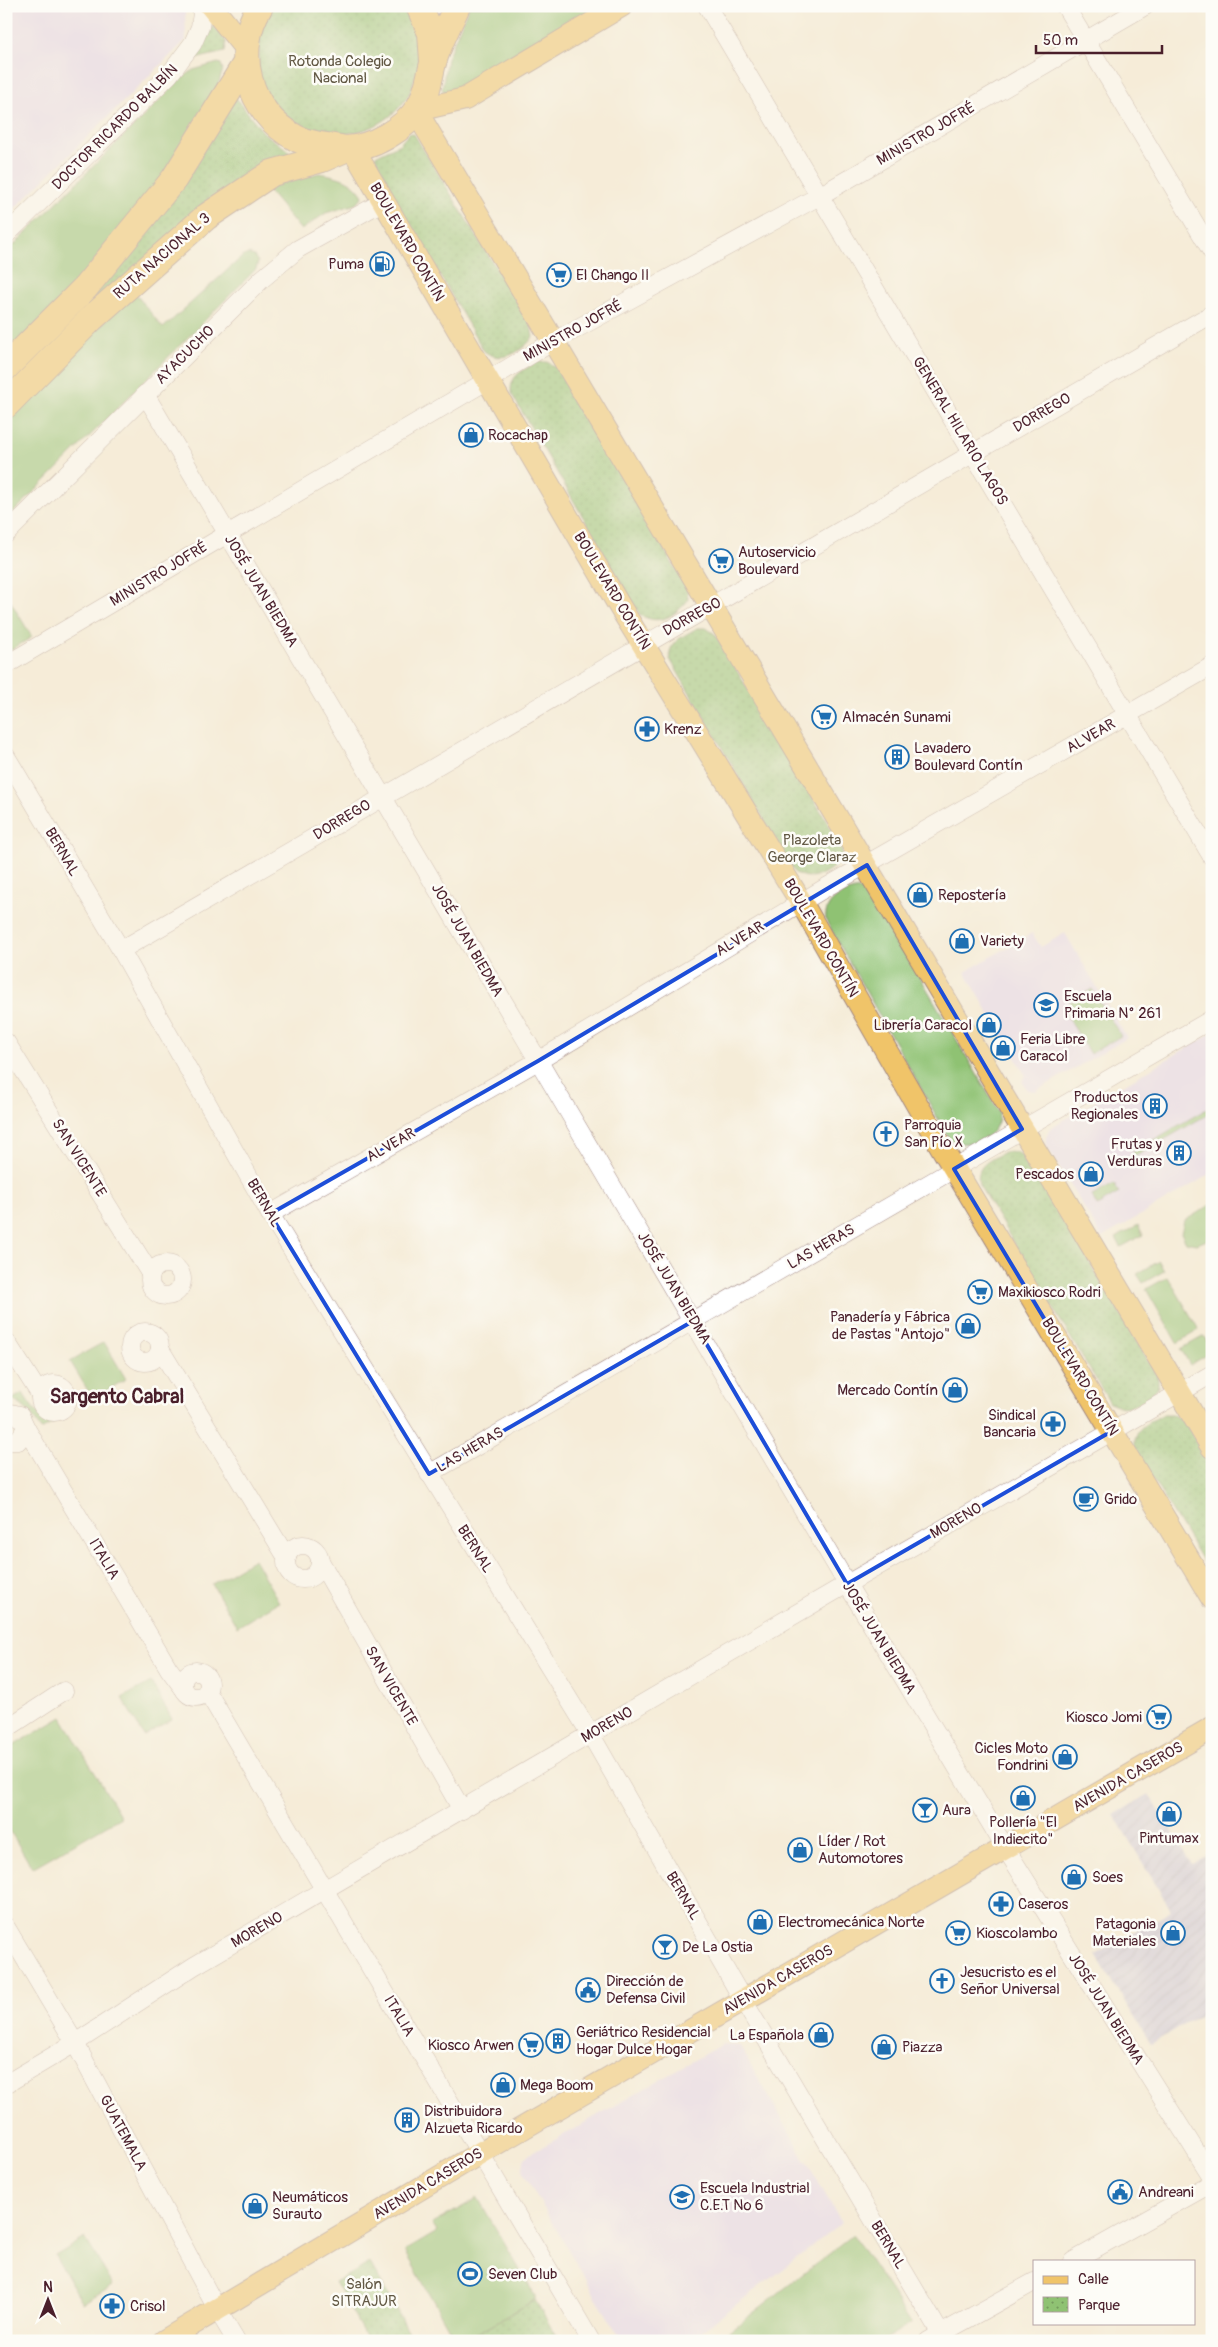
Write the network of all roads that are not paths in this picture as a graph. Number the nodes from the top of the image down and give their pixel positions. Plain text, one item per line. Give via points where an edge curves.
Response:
1 (203, 6) edge
2 (212, 6) edge
3 (260, 6) edge
4 (419, 6) edge
5 (457, 6) edge
6 (621, 6) edge
7 (707, 6) edge
8 (1065, 6) edge
9 (1145, 6) edge
10 (1086, 40) junction
11 (246, 56) junction
12 (433, 62) junction
13 (417, 110) junction
14 (349, 149) junction
15 (821, 195) junction
16 (384, 201) junction
17 (6, 235) edge
18 (1212, 252) edge
19 (1212, 314) edge
20 (554, 341) junction
21 (6, 367) edge
22 (487, 380) junction
23 (146, 394) junction
24 (6, 405) edge
25 (973, 453) junction
26 (6, 534) edge
27 (227, 534) junction
28 (711, 606) junction
29 (644, 644) junction
30 (6, 665) edge
31 (1212, 666) edge
32 (1128, 715) junction
33 (6, 756) edge
34 (383, 796) junction
35 (1212, 857) edge
36 (867, 865) junction
37 (801, 902) junction
38 (121, 950) junction
39 (1212, 1019) edge
40 (6, 1042) edge
41 (538, 1061) junction
42 (1022, 1129) junction
43 (954, 1169) junction
44 (270, 1214) junction
45 (151, 1275) dead end
46 (693, 1321) junction
47 (6, 1341) edge
48 (160, 1349) dead end
49 (1212, 1374) edge
50 (1179, 1393) junction
51 (40, 1396) dead end
52 (6, 1412) edge
53 (26, 1428) junction
54 (1112, 1431) junction
55 (6, 1441) edge
56 (1212, 1447) edge
57 (429, 1474) junction
58 (287, 1558) junction
59 (320, 1561) junction
60 (847, 1584) junction
61 (1212, 1598) edge
62 (64, 1691) dead end
63 (1212, 1728) edge
64 (6, 1729) edge
65 (590, 1735) junction
66 (462, 1810) junction
67 (1006, 1849) junction
68 (326, 1891) junction
69 (6, 1927) edge
70 (743, 2000) junction
71 (75, 2044) junction
72 (6, 2084) edge
73 (480, 2154) junction
74 (1212, 2177) edge
75 (1212, 2183) edge
76 (1075, 2260) edge
77 (1033, 2283) edge
78 (217, 2309) junction
79 (938, 2338) edge
80 (164, 2341) edge
81 (236, 2341) edge
82 (591, 2341) edge

1 - 17 street, DOCTOR RICARDO BALBÍN via 200,27 193,43 169,75
2 - 11 main road
3 - 11 highway, RUTA NACIONAL 3 via 252,19
4 - 12 highway via 431,33
5 - 12 highway
6 - 13 main road via 465,99
7 - 15 street, GENERAL HILARIO LAGOS
8 - 10 street
9 - 10 street, MINISTRO JOFRÉ
10 - 15 street, MINISTRO JOFRÉ
10 - 18 street
11 - 14 highway, RUTA NACIONAL 3 via 248,76 258,101 275,123 297,139
11 - 21 highway, RUTA NACIONAL 3 via 174,179 85,288
12 - 13 highway via 430,80
13 - 14 highway via 382,138
13 - 20 main road
14 - 16 main road, BOULEVARD CONTÍN
14 - 24 highway, RUTA NACIONAL 3 via 272,174 206,217 91,319
15 - 20 street, MINISTRO JOFRÉ
15 - 25 street, GENERAL HILARIO LAGOS
16 - 22 main road, BOULEVARD CONTÍN
16 - 23 street, AYACUCHO via 298,249 262,279
19 - 25 street, DORREGO
20 - 22 street, MINISTRO JOFRÉ
20 - 28 main road
22 - 27 street, MINISTRO JOFRÉ
22 - 29 main road, BOULEVARD CONTÍN
23 - 26 street, AYACUCHO
23 - 27 street, JOSÉ JUAN BIEDMA
25 - 28 street, DORREGO
25 - 32 street, GENERAL HILARIO LAGOS
27 - 30 street, MINISTRO JOFRÉ
27 - 34 street, JOSÉ JUAN BIEDMA
28 - 29 street, DORREGO
28 - 36 main road
29 - 34 street, DORREGO
29 - 37 main road, BOULEVARD CONTÍN
31 - 32 street, ALVEAR
32 - 35 street, GENERAL HILARIO LAGOS
32 - 36 street, ALVEAR
33 - 38 street, BERNAL
34 - 38 street, DORREGO
34 - 41 street, JOSÉ JUAN BIEDMA
36 - 37 street, ALVEAR
36 - 42 main road
37 - 41 street, ALVEAR
37 - 43 main road, BOULEVARD CONTÍN
38 - 44 street, BERNAL
39 - 42 street, LAS HERAS
40 - 45 street, SAN VICENTE
41 - 44 street, ALVEAR
41 - 46 street, JOSÉ JUAN BIEDMA
42 - 43 street, LAS HERAS
42 - 50 main road
43 - 46 street, LAS HERAS
43 - 54 main road, BOULEVARD CONTÍN
44 - 57 street, BERNAL
46 - 57 street, LAS HERAS
46 - 60 street, JOSÉ JUAN BIEDMA
47 - 51 street
48 - 58 street
49 - 50 street, MORENO
50 - 54 street, MORENO
50 - 56 main road
52 - 53 street, ITALIA via 20,1415
53 - 55 street via 18,1441
53 - 68 street, ITALIA via 169,1669 184,1689 185,1677 191,1672 200,1671 209,1680 208,1691
54 - 60 street, MORENO
54 - 61 main road, BOULEVARD CONTÍN
57 - 65 street, BERNAL
58 - 59 street, SAN VICENTE via 295,1547 306,1545 316,1551
58 - 59 street via 289,1571 303,1578 313,1575
59 - 66 street, SAN VICENTE
60 - 65 street, MORENO
60 - 67 street, JOSÉ JUAN BIEDMA
62 - 64 street
63 - 67 main road, AVENIDA CASEROS
65 - 66 street, MORENO
65 - 70 street, BERNAL
66 - 68 street, MORENO
67 - 70 main road, AVENIDA CASEROS
67 - 74 street, JOSÉ JUAN BIEDMA
68 - 71 street, MORENO via 194,1966
68 - 73 street, ITALIA
69 - 71 street, GUATEMALA
70 - 73 main road, AVENIDA CASEROS
70 - 79 street, BERNAL
71 - 72 street, MORENO
71 - 78 street, GUATEMALA
73 - 78 main road, AVENIDA CASEROS
73 - 82 street, ITALIA
75 - 76 street
77 - 79 street
78 - 80 main road, AVENIDA CASEROS
78 - 81 street, GUATEMALA

